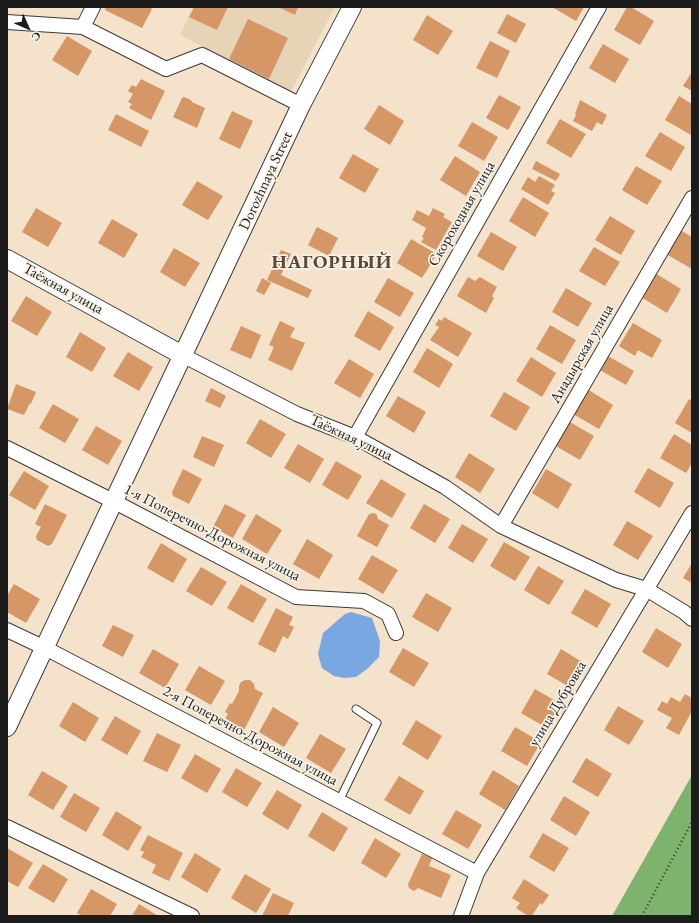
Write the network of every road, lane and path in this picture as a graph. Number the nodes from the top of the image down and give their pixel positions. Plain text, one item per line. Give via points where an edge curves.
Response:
1 (93, 7) edge
2 (352, 7) edge
3 (599, 7) edge
4 (7, 22) edge
5 (83, 27) junction
6 (301, 105) junction
7 (692, 198) edge
8 (7, 259) edge
9 (184, 356) junction
10 (355, 437) junction
11 (7, 448) edge
12 (114, 502) junction
13 (692, 513) edge
14 (501, 526) junction
15 (646, 589) junction
16 (692, 619) edge
17 (7, 630) edge
18 (396, 634) dead end
19 (45, 648) junction
20 (356, 709) dead end
21 (7, 727) edge
22 (339, 801) junction
23 (692, 822) edge
24 (7, 827) edge
25 (477, 873) junction
26 (192, 916) edge
27 (460, 916) edge
28 (642, 916) edge

1 - 5 street
2 - 6 street, Dorozhnaya Street
3 - 10 street, Скороходная улица
4 - 5 street
5 - 6 street via 166,69 202,55
6 - 9 street, Dorozhnaya Street
7 - 14 street, Анадырская улица
8 - 9 street, Таёжная улица
9 - 10 street, Таёжная улица via 297,414
9 - 12 street, Dorozhnaya Street
10 - 14 street, Таёжная улица via 445,487
11 - 12 street, 1-я Поперечно-Дорожная улица
12 - 18 street, 1-я Поперечно-Дорожная улица via 296,596 364,601 388,614
12 - 19 street, Dorozhnaya Street
13 - 15 street, улица Дубровка
14 - 15 street, Таёжная улица via 616,580
15 - 16 street, Таёжная улица
15 - 25 street, улица Дубровка
17 - 19 street, 2-я Поперечно-Дорожная улица
19 - 21 street, Dorozhnaya Street
19 - 22 street, 2-я Поперечно-Дорожная улица
20 - 22 lane via 377,723
22 - 25 street, 2-я Поперечно-Дорожная улица
23 - 28 path
24 - 26 street
25 - 27 street, улица Дубровка

